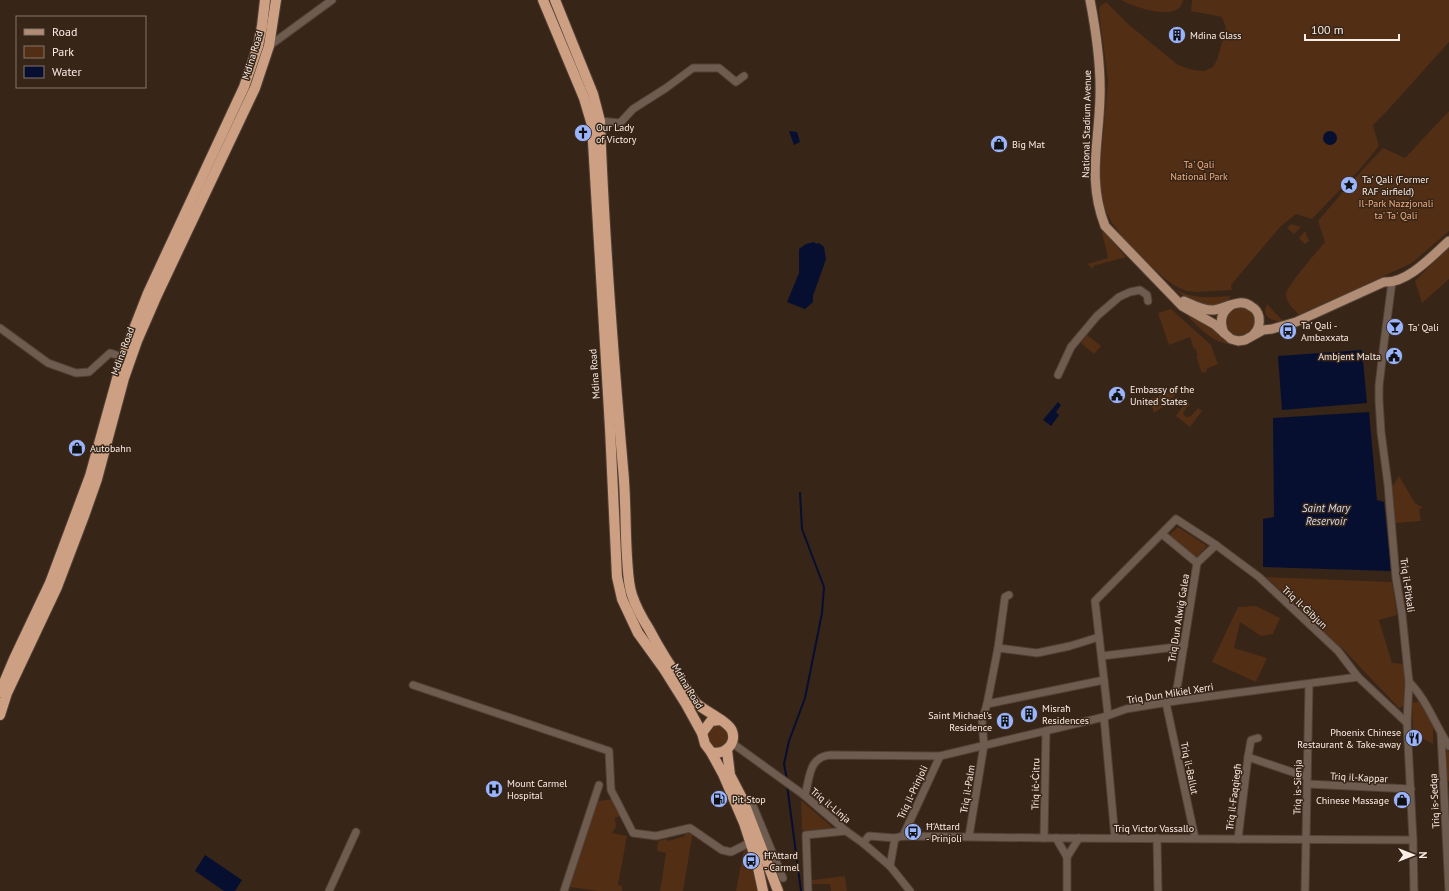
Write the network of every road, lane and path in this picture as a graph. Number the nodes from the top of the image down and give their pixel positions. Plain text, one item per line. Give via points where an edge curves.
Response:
1 (265, 0) edge
2 (276, 0) edge
3 (332, 0) edge
4 (543, 0) edge
5 (555, 0) edge
6 (1090, 0) edge
7 (269, 46) junction
8 (744, 76) dead end
9 (600, 121) junction
10 (1449, 241) edge
11 (1392, 282) junction
12 (1171, 294) junction
13 (1148, 301) dead end
14 (1231, 304) junction
15 (1259, 317) junction
16 (1283, 326) junction
17 (0, 328) edge
18 (1225, 334) junction
19 (1252, 337) junction
20 (123, 357) junction
21 (1058, 375) dead end
22 (1162, 534) junction
23 (1216, 545) junction
24 (1197, 563) junction
25 (1009, 595) dead end
26 (1098, 637) junction
27 (1184, 646) junction
28 (998, 648) junction
29 (1102, 656) junction
30 (1358, 677) junction
31 (1104, 680) junction
32 (1409, 682) junction
33 (413, 684) dead end
34 (1309, 684) junction
35 (0, 692) edge
36 (1174, 701) junction
37 (1166, 703) junction
38 (987, 704) junction
39 (0, 715) edge
40 (1106, 716) junction
41 (721, 720) junction
42 (1407, 723) junction
43 (1046, 731) junction
44 (702, 733) junction
45 (1441, 734) junction
46 (1258, 738) dead end
47 (984, 745) junction
48 (1449, 746) edge
49 (730, 747) junction
50 (712, 752) junction
51 (940, 756) junction
52 (1248, 757) junction
53 (1307, 781) junction
54 (599, 785) dead end
55 (1446, 786) edge
56 (1411, 789) junction
57 (804, 795) junction
58 (846, 831) junction
59 (356, 832) dead end
60 (903, 836) junction
61 (969, 836) junction
62 (894, 838) junction
63 (1044, 838) junction
64 (1056, 838) junction
65 (1079, 838) junction
66 (1114, 838) junction
67 (1157, 838) junction
68 (1195, 838) junction
69 (1238, 839) junction
70 (1305, 839) junction
71 (1413, 840) junction
72 (751, 842) junction
73 (863, 843) junction
74 (1066, 857) junction
75 (770, 859) junction
76 (890, 866) junction
77 (1449, 873) edge
78 (783, 878) dead end
79 (329, 891) edge
80 (564, 891) edge
81 (763, 891) edge
82 (778, 891) edge
83 (808, 891) edge
84 (910, 891) edge
85 (1067, 891) edge
86 (1158, 891) edge
87 (1305, 891) edge
88 (1414, 891) edge
89 (1449, 891) edge

1 - 20 highway, Mdina Road via 258,46 244,87 148,293
2 - 7 highway, Mdina Road
3 - 7 street
4 - 44 highway, Mdina Road via 584,98 592,125 616,577 622,599 638,633 664,669
5 - 9 highway, Mdina Road via 593,94
6 - 12 main road, National Stadium Avenue via 1100,80 1095,149 1099,210 1105,226
7 - 39 highway, Mdina Road via 255,88 137,341 124,378 98,479 57,586
8 - 9 street via 736,82 719,68 692,68 633,110 620,123
9 - 41 highway, Mdina Road via 609,295 632,594 665,659 696,703
10 - 11 main road via 1417,268
11 - 16 main road via 1384,282
11 - 32 street, Triq il-Pitkali via 1379,400
12 - 14 main road via 1178,299 1213,310
12 - 18 main road, National Stadium Avenue via 1182,306 1214,324
13 - 21 street via 1147,295 1140,290 1119,297 1097,316 1071,347
14 - 15 main road via 1246,303 1252,306
14 - 18 main road via 1222,314 1221,321
15 - 16 main road
15 - 19 main road via 1259,326
16 - 19 main road via 1263,330
17 - 20 street via 48,363 76,373 89,372 110,353
18 - 19 main road via 1238,341
20 - 35 highway, Mdina Road via 90,476 50,583
22 - 23 street, Triq il-Ġibjun via 1176,520
22 - 24 street
22 - 26 street via 1095,601
23 - 24 street, Triq Dun Alwiġ Galea
23 - 30 street, Triq il-Ġibjun via 1259,577 1338,651
24 - 27 street, Triq Dun Alwiġ Galea
25 - 28 street, Triq il-Palm via 1005,597
26 - 28 street via 1037,653
26 - 29 street
27 - 29 street
27 - 36 street, Triq Dun Alwiġ Galea
28 - 38 street, Triq il-Palm
29 - 31 street
30 - 34 street, Triq Dun Mikiel Xerri
30 - 42 street, Triq il-Ġibjun
31 - 38 street
31 - 40 street
32 - 42 street, Triq il-Pitkali
32 - 45 street via 1430,711
33 - 72 street via 608,751 611,790 633,833 656,836 690,828 722,850 731,852
34 - 36 street, Triq Dun Mikiel Xerri
34 - 53 street, Triq is-Sienja
36 - 37 street, Triq Dun Mikiel Xerri
37 - 40 street, Triq Dun Mikiel Xerri via 1126,709
37 - 68 street, Triq il-Ballut
38 - 47 street, Triq il-Palm via 982,721
40 - 43 street, Triq Dun Mikiel Xerri
40 - 66 street
41 - 44 highway via 711,721
41 - 49 highway, Mdina Road via 730,726 733,732
42 - 56 street, Triq il-Pitkali
43 - 47 street, Triq Dun Mikiel Xerri
43 - 63 street, Triq iċ-Ċitru
44 - 50 highway, Mdina Road via 705,744
45 - 48 street
45 - 55 street, Triq is-Sedqa
46 - 52 street, Triq il-Faqqiegħ via 1251,740
47 - 51 street, Triq Dun Mikiel Xerri
47 - 61 street, Triq il-Palm
49 - 50 highway via 722,753
49 - 57 street, Triq il-Linja
49 - 75 highway, Mdina Road via 730,775
50 - 72 highway, Mdina Road
51 - 57 street, Triq Dun Mikiel Xerri via 822,756 813,763
51 - 60 street, Triq il-Prinjoli
52 - 53 street, Triq il-Faqqiegħ
52 - 69 street, Triq il-Faqqiegħ
53 - 56 street, Triq il-Kappar
53 - 70 street, Triq is-Sienja
54 - 80 street
55 - 77 street, Triq is-Sedqa
56 - 71 street, Triq il-Pitkali
57 - 58 street, Triq il-Linja
58 - 73 street, Triq il-Linja
58 - 83 street via 806,835
59 - 79 street
60 - 61 street, Triq Victor Vassallo
60 - 62 street, Triq Victor Vassallo
61 - 63 street, Triq Victor Vassallo
62 - 73 street, Triq Victor Vassallo via 869,836
62 - 76 street
63 - 64 street, Triq Victor Vassallo
64 - 65 street, Triq Victor Vassallo
64 - 74 street
65 - 66 street, Triq Victor Vassallo
65 - 74 street
66 - 67 street, Triq Victor Vassallo
67 - 68 street, Triq Victor Vassallo
67 - 86 street
68 - 69 street, Triq Victor Vassallo
69 - 70 street, Triq Victor Vassallo
70 - 71 street, Triq Victor Vassallo
70 - 87 street, Triq is-Sienja
71 - 88 street, Triq il-Pitkali
72 - 81 highway, Mdina Road
73 - 76 street, Triq il-Linja
74 - 85 street
75 - 78 street
75 - 82 highway, Mdina Road
76 - 84 street, Triq il-Linja
77 - 89 street, Triq is-Sedqa

